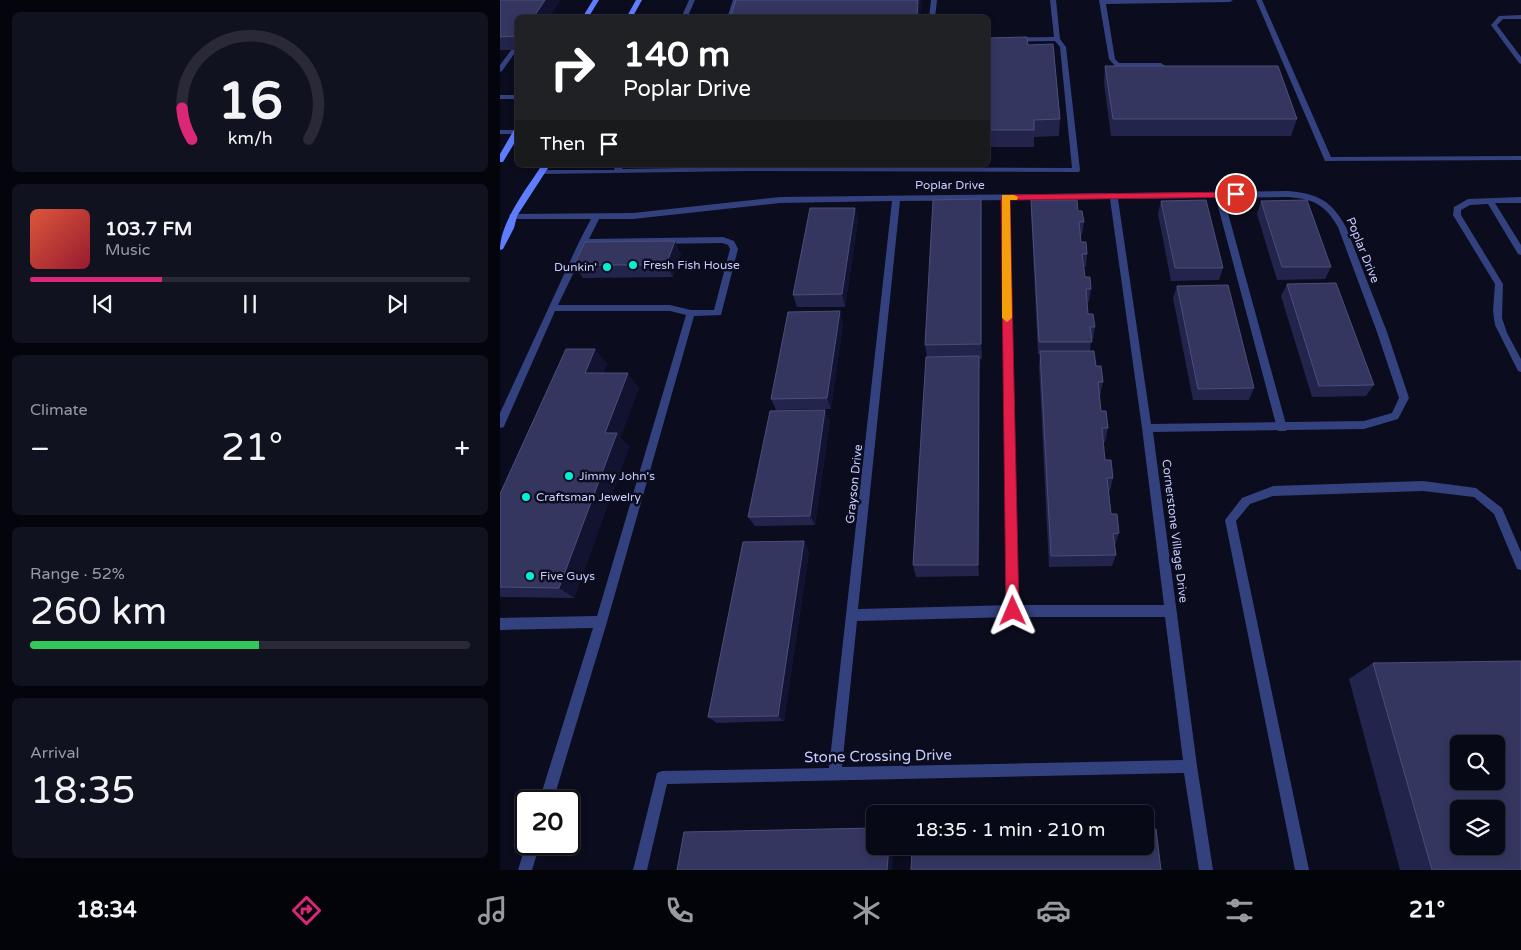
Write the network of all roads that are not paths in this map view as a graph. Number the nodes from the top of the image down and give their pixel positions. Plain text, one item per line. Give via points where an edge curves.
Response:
1 (596, 0) edge
2 (638, 0) edge
3 (692, 0) edge
4 (736, 0) edge
5 (934, 0) edge
6 (1053, 0) edge
7 (1198, 0) edge
8 (1230, 0) edge
9 (1259, 0) edge
10 (1102, 1) edge
11 (1152, 1) edge
12 (587, 15) edge
13 (630, 15) edge
14 (685, 15) edge
15 (731, 15) edge
16 (932, 15) edge
17 (1521, 17) edge
18 (1057, 39) junction
19 (990, 40) edge
20 (514, 50) edge
21 (1521, 62) edge
22 (500, 70) edge
23 (1184, 75) edge
24 (1282, 76) edge
25 (1292, 76) junction
26 (500, 97) edge
27 (515, 97) edge
28 (515, 131) edge
29 (500, 132) edge
30 (515, 134) edge
31 (1521, 158) edge
32 (500, 160) edge
33 (746, 167) edge
34 (544, 169) edge
35 (619, 169) edge
36 (1219, 195) junction
37 (1114, 197) junction
38 (896, 198) junction
39 (1005, 198) junction
40 (1521, 200) edge
41 (1490, 201) junction
42 (513, 216) junction
43 (596, 217) junction
44 (583, 242) junction
45 (500, 247) edge
46 (1521, 252) edge
47 (552, 308) junction
48 (691, 313) junction
49 (1521, 368) edge
50 (500, 424) edge
51 (1148, 428) junction
52 (1282, 428) junction
53 (1521, 565) edge
54 (1013, 611) junction
55 (1171, 611) junction
56 (853, 615) junction
57 (601, 622) junction
58 (500, 624) edge
59 (1190, 766) junction
60 (836, 773) junction
61 (549, 790) edge
62 (530, 855) edge
63 (526, 870) edge
64 (640, 870) edge
65 (1206, 870) edge
66 (1302, 870) edge

1 - 12 main road
2 - 13 main road
3 - 14 street
4 - 15 street
5 - 16 street
6 - 18 street
7 - 8 street
7 - 11 street
9 - 25 street
10 - 11 street
10 - 23 street via 1112,59 1117,65 1161,65 1175,75
17 - 21 street via 1501,17 1494,25 1511,44
18 - 19 street
18 - 33 street via 1063,47 1076,170
20 - 22 street
24 - 25 street
25 - 31 street via 1328,159
26 - 27 street
28 - 29 street
30 - 32 main road
33 - 35 street
34 - 35 street
34 - 42 main road
36 - 37 street, Poplar Drive
36 - 52 street
36 - 52 street, Poplar Drive via 1302,195 1326,204 1342,227 1404,398 1396,416 1364,425
37 - 39 street, Poplar Drive
37 - 51 street, Cornerstone Village Drive
38 - 39 street, Poplar Drive
38 - 43 street, Poplar Drive via 754,202 633,216
38 - 56 street, Grayson Drive
39 - 54 street
40 - 41 street
41 - 46 street
41 - 49 street via 1468,202 1457,209 1457,215 1499,284 1499,323
42 - 43 street, Poplar Drive
42 - 45 main road
43 - 44 street
44 - 47 street
44 - 48 street via 723,240 731,243 734,249 718,313
47 - 48 street via 670,308
47 - 50 street
48 - 57 street
51 - 52 street, Poplar Drive
51 - 55 street, Cornerstone Village Drive
53 - 66 street via 1498,511 1476,493 1423,486 1273,491 1246,501 1230,520
54 - 55 street
54 - 56 street
55 - 59 street, Cornerstone Village Drive
56 - 60 street, Grayson Drive
57 - 58 street
57 - 61 street
59 - 60 street, Stone Crossing Drive
59 - 65 street, Cornerstone Village Drive
60 - 64 street, Stone Crossing Drive via 662,778
62 - 63 street

